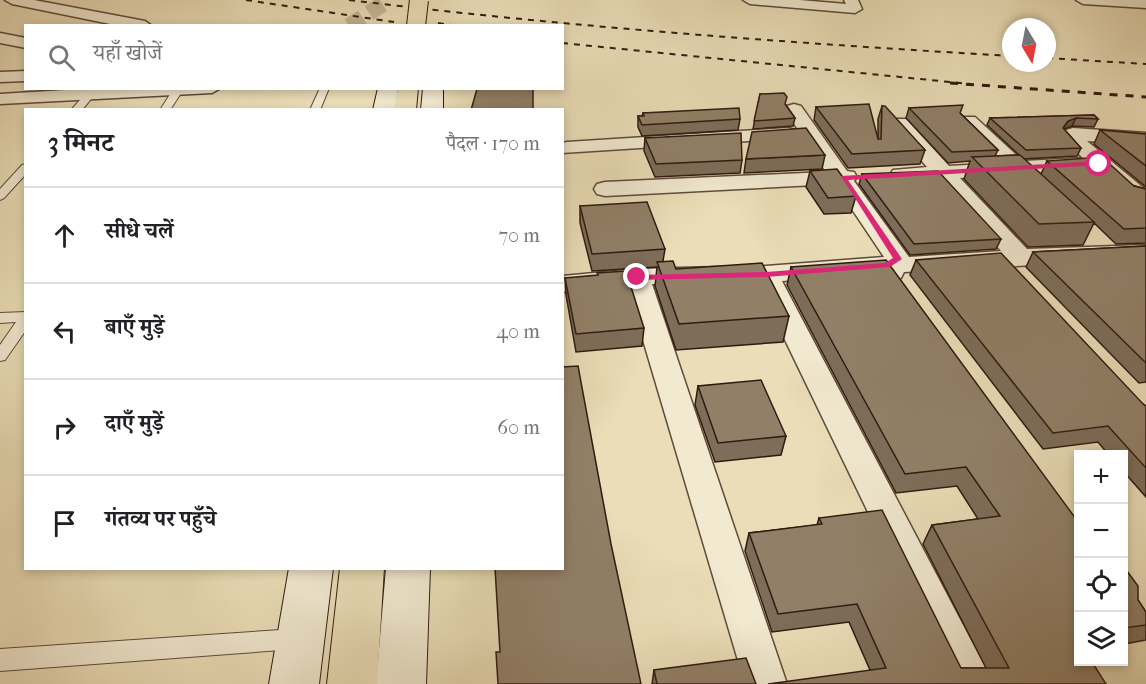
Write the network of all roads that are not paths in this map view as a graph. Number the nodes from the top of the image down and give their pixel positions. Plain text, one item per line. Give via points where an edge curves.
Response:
1 (419, 0) edge
2 (750, 0) edge
3 (850, 0) edge
4 (1083, 0) edge
5 (6, 4) edge
6 (1146, 4) edge
7 (101, 17) junction
8 (77, 24) edge
9 (84, 24) edge
10 (135, 24) edge
11 (416, 24) edge
12 (0, 38) edge
13 (24, 43) edge
14 (178, 90) joint
15 (324, 90) edge
16 (388, 90) edge
17 (408, 90) edge
18 (433, 90) edge
19 (90, 94) junction
20 (0, 99) edge
21 (884, 107) edge
22 (78, 108) edge
23 (166, 108) edge
24 (316, 108) edge
25 (384, 108) edge
26 (405, 108) edge
27 (432, 108) edge
28 (794, 110) dead end
29 (968, 121) edge
30 (811, 133) junction
31 (1146, 139) edge
32 (567, 148) dead end
33 (1099, 164) junction
34 (1018, 168) junction
35 (24, 169) edge
36 (945, 172) junction
37 (862, 177) junction
38 (605, 189) dead end
39 (1043, 192) edge
40 (0, 196) edge
41 (1146, 198) edge
42 (1084, 230) edge
43 (1146, 252) edge
44 (1109, 254) junction
45 (887, 266) junction
46 (1015, 266) junction
47 (766, 274) junction
48 (637, 277) junction
49 (564, 284) edge
50 (908, 295) edge
51 (0, 318) edge
52 (24, 318) edge
53 (24, 321) edge
54 (0, 356) edge
55 (311, 570) edge
56 (362, 570) edge
57 (408, 570) edge
58 (300, 639) junction
59 (0, 660) edge
60 (294, 684) edge
61 (352, 684) edge
62 (401, 684) edge
63 (766, 684) edge
64 (973, 684) edge

1 - 11 main road, bridge
2 - 3 street via 855,9
4 - 6 street
5 - 7 street
5 - 8 street via 17,12
7 - 9 street
7 - 10 street
12 - 13 street
14 - 19 street
14 - 23 lane
15 - 24 lane
16 - 25 street
17 - 26 main road
18 - 27 street
19 - 20 street
19 - 22 lane
21 - 36 street
28 - 30 street
29 - 34 street
30 - 32 street
30 - 37 street
31 - 33 street via 1073,134 1071,137
33 - 34 street
33 - 41 street
34 - 36 street
34 - 39 street
35 - 40 lane
36 - 37 street
36 - 46 street
37 - 38 street
37 - 45 street via 898,259
42 - 44 street
43 - 44 street
44 - 46 street
45 - 46 street
45 - 47 street
45 - 50 street
47 - 48 street
47 - 64 street
48 - 49 street
48 - 63 street
51 - 52 lane
53 - 54 lane
55 - 58 street
56 - 61 main road
57 - 62 street
58 - 59 lane
58 - 60 street

